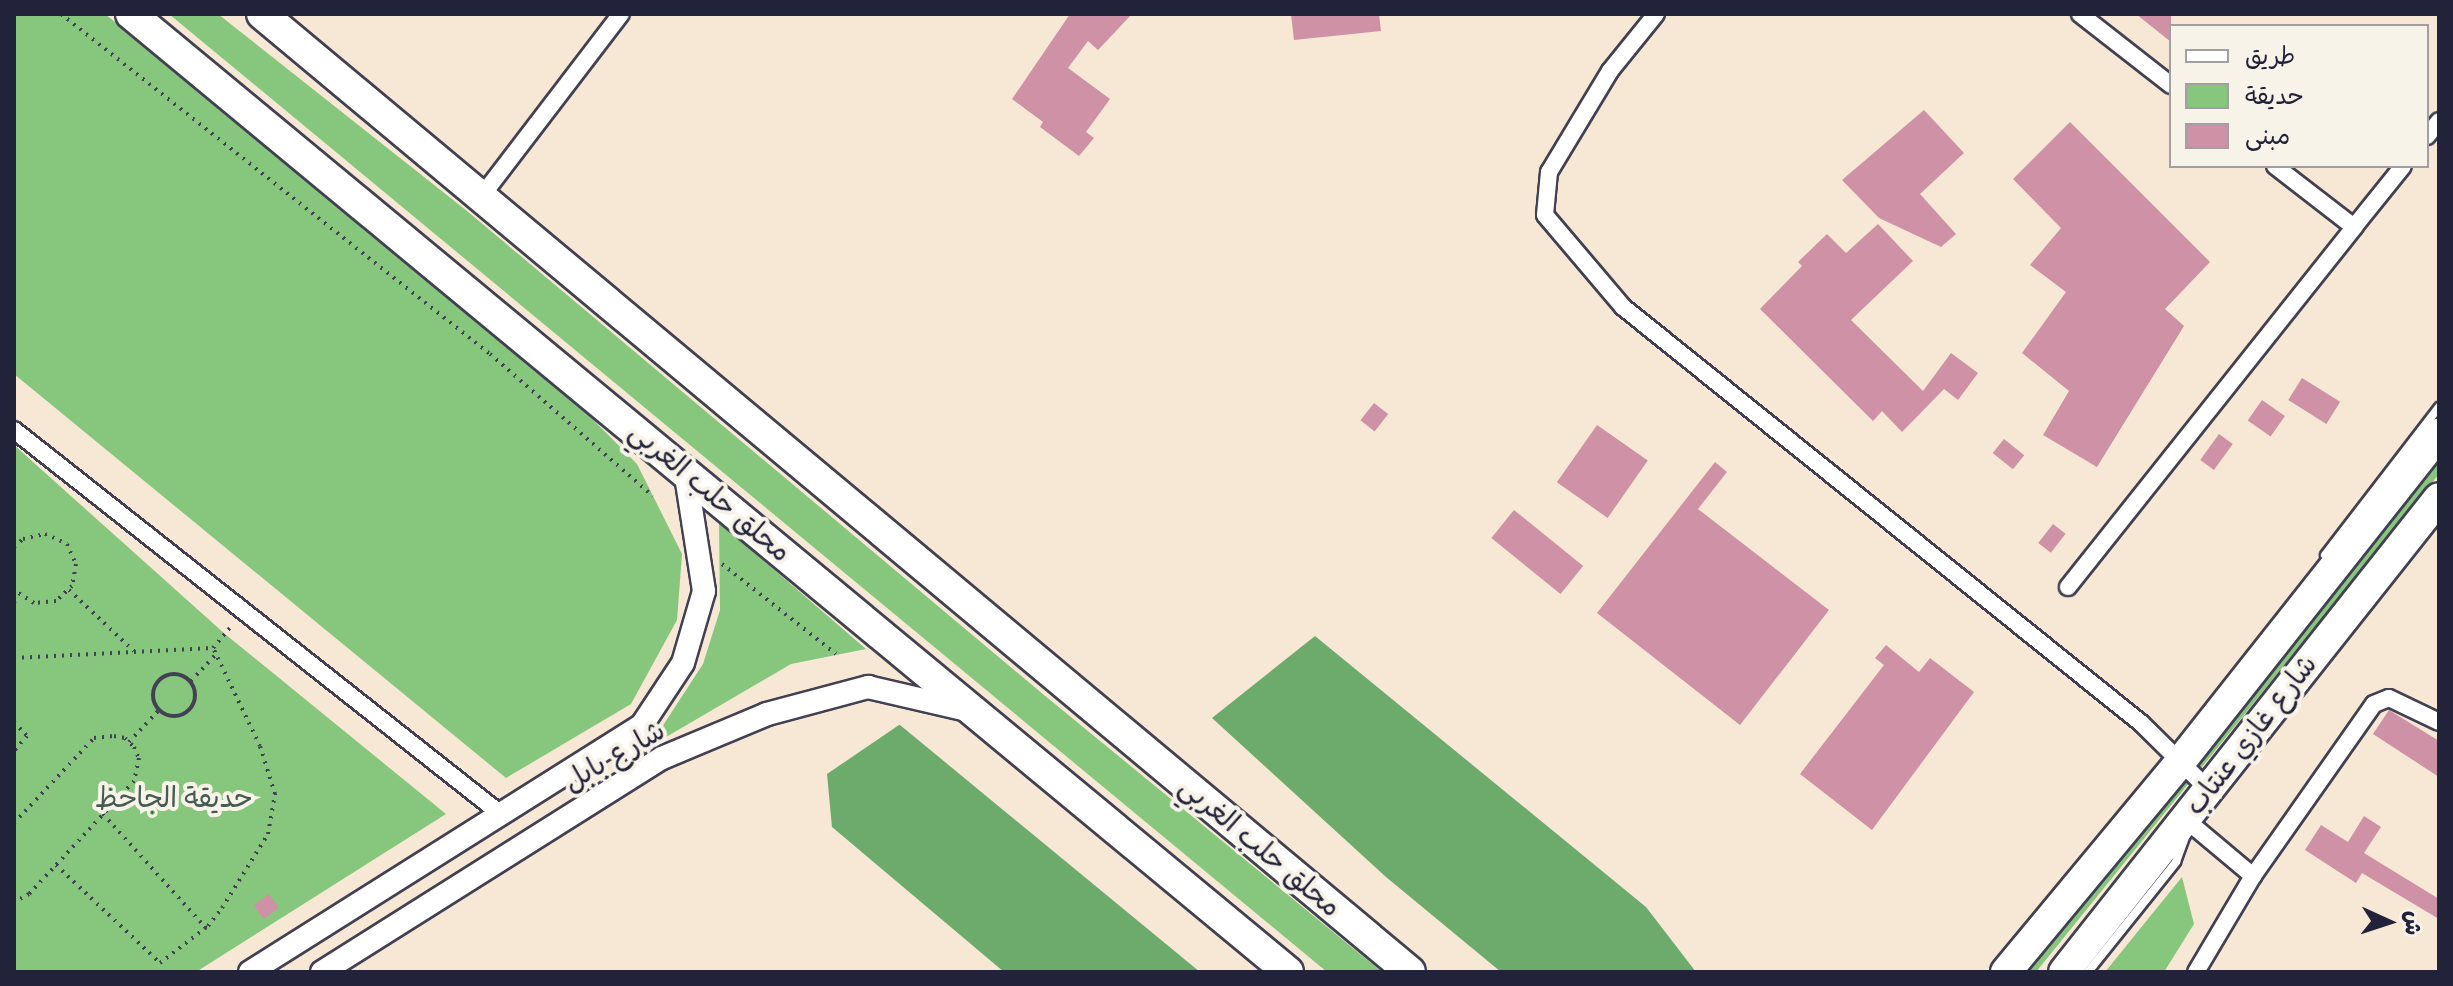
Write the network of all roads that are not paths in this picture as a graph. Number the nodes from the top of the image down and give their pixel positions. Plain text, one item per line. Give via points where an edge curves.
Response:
1 (131, 14) edge
2 (262, 14) edge
3 (621, 14) edge
4 (1656, 14) edge
5 (2080, 14) edge
6 (2169, 83) edge
7 (2278, 168) edge
8 (2401, 168) edge
9 (481, 197) junction
10 (2354, 227) junction
11 (2439, 407) edge
12 (14, 430) edge
13 (2439, 434) edge
14 (685, 469) junction
15 (2439, 498) edge
16 (2314, 568) dead end
17 (2068, 587) dead end
18 (967, 710) junction
19 (2203, 713) dead end
20 (2439, 722) edge
21 (623, 737) junction
22 (2188, 752) junction
23 (643, 770) junction
24 (2208, 789) junction
25 (502, 815) junction
26 (2185, 819) junction
27 (2253, 876) junction
28 (250, 972) edge
29 (322, 972) edge
30 (1288, 972) edge
31 (1410, 972) edge
32 (2006, 972) edge
33 (2064, 972) edge
34 (2088, 972) edge
35 (2196, 972) edge

1 - 14 highway, محلق حلب الغربي
2 - 9 highway, محلق حلب الغربي
3 - 9 street
4 - 22 street via 1610,71 1549,172 1545,215 1623,307 2141,723
5 - 6 street
7 - 10 street
8 - 10 street
9 - 31 highway, محلق حلب الغربي
10 - 17 street
11 - 16 lane
12 - 25 street
13 - 22 highway
14 - 18 highway, محلق حلب الغربي
14 - 21 street via 704,591 683,663 642,725
15 - 24 highway, شارع غازي عنتاب
18 - 23 street, شارع بابل via 868,687 767,714
18 - 30 highway, محلق حلب الغربي
19 - 22 lane
20 - 27 street via 2389,698 2374,704
21 - 23 street
21 - 25 street
22 - 24 street
22 - 32 highway
23 - 29 street, شارع بابل
24 - 26 highway, شارع غازي عنتاب
25 - 28 street
26 - 27 street
26 - 33 highway, شارع غازي عنتاب
26 - 34 lane via 2184,844 2176,862
27 - 35 street

